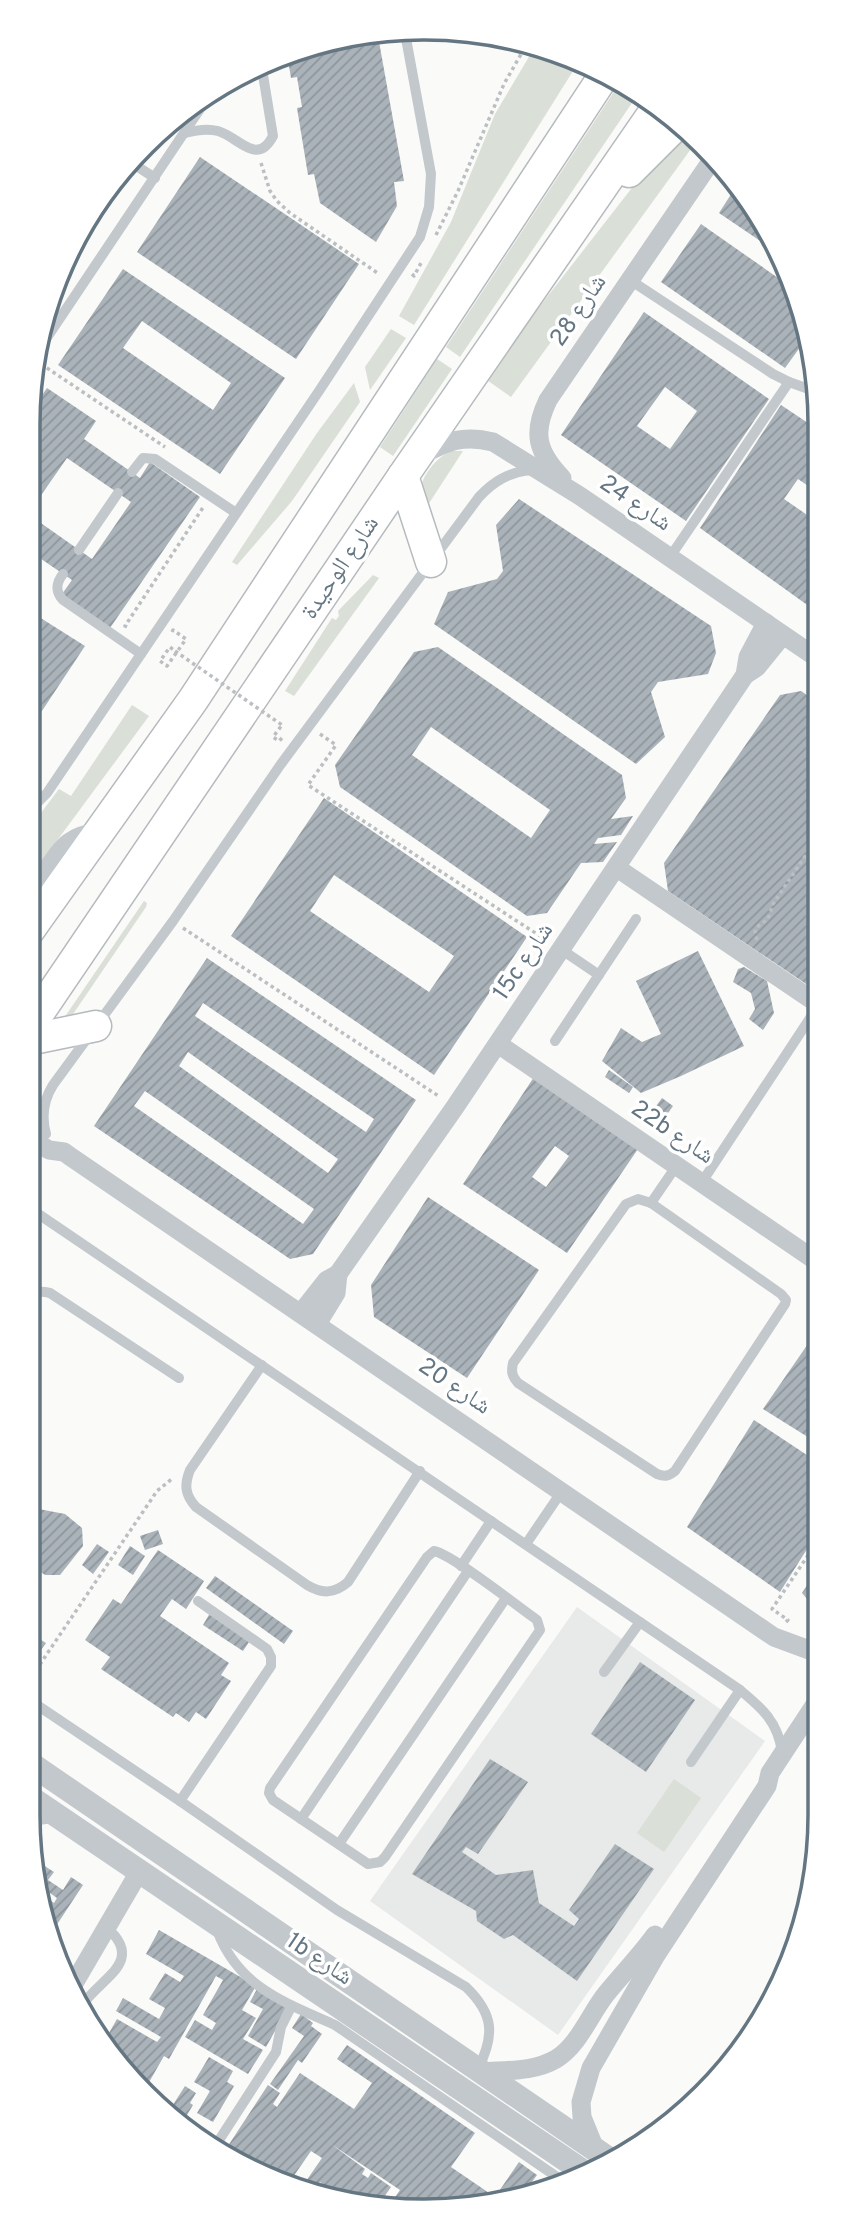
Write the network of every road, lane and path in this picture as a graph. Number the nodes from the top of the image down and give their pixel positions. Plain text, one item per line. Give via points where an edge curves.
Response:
1 (406, 41) edge
2 (522, 53) edge
3 (263, 76) edge
4 (599, 83) edge
5 (652, 115) edge
6 (196, 116) edge
7 (671, 130) edge
8 (185, 133) junction
9 (259, 150) junction
10 (708, 166) edge
11 (139, 167) edge
12 (155, 178) junction
13 (583, 215) junction
14 (433, 242) dead end
15 (427, 253) dead end
16 (401, 267) junction
17 (630, 280) junction
18 (52, 331) edge
19 (45, 367) edge
20 (789, 382) junction
21 (806, 388) edge
22 (173, 453) dead end
23 (409, 467) junction
24 (538, 469) junction
25 (132, 472) dead end
26 (118, 493) dead end
27 (211, 496) junction
28 (580, 496) junction
29 (236, 513) junction
30 (79, 550) dead end
31 (670, 557) junction
32 (431, 562) junction
33 (63, 574) dead end
34 (766, 623) junction
35 (173, 630) dead end
36 (783, 635) junction
37 (149, 642) junction
38 (808, 647) edge
39 (141, 654) junction
40 (745, 675) junction
41 (315, 731) dead end
42 (286, 732) dead end
43 (40, 800) edge
44 (100, 832) junction
45 (808, 852) edge
46 (618, 868) junction
47 (40, 876) edge
48 (40, 915) edge
49 (636, 919) dead end
50 (173, 921) junction
51 (763, 946) dead end
52 (562, 950) junction
53 (599, 975) junction
54 (808, 998) edge
55 (40, 1011) edge
56 (808, 1020) edge
57 (96, 1026) junction
58 (40, 1038) edge
59 (555, 1041) dead end
60 (498, 1044) junction
61 (455, 1107) junction
62 (40, 1120) edge
63 (40, 1141) edge
64 (677, 1165) junction
65 (702, 1182) junction
66 (651, 1203) junction
67 (40, 1214) edge
68 (808, 1255) edge
69 (40, 1291) edge
70 (309, 1318) junction
71 (262, 1365) junction
72 (179, 1378) dead end
73 (190, 1470) junction
74 (420, 1471) junction
75 (562, 1491) junction
76 (491, 1521) junction
77 (526, 1544) junction
78 (808, 1555) edge
79 (465, 1569) junction
80 (506, 1598) junction
81 (198, 1601) dead end
82 (640, 1622) junction
83 (774, 1637) junction
84 (808, 1650) edge
85 (40, 1664) edge
86 (604, 1672) dead end
87 (740, 1690) junction
88 (40, 1706) edge
89 (808, 1715) edge
90 (782, 1755) junction
91 (691, 1762) dead end
92 (40, 1770) edge
93 (770, 1773) junction
94 (180, 1801) junction
95 (40, 1804) edge
96 (58, 1816) junction
97 (40, 1819) edge
98 (301, 1819) junction
99 (339, 1844) junction
100 (139, 1872) junction
101 (213, 1920) junction
102 (106, 1927) junction
103 (77, 1979) edge
104 (88, 1999) edge
105 (291, 2007) junction
106 (480, 2071) junction
107 (220, 2139) edge
108 (602, 2154) edge
109 (577, 2167) edge
110 (555, 2175) edge

1 - 16 lane via 431,190 426,223
2 - 14 path
3 - 9 lane via 274,136
4 - 44 main road, شارع الوحيدة via 193,700
5 - 13 main road, شارع الوحيدة
6 - 8 lane
7 - 13 main road
8 - 9 lane via 221,131 249,149
8 - 12 lane
9 - 16 path via 270,191 290,213 385,278 395,263
10 - 17 street, شارع 28
11 - 12 lane
12 - 18 lane
13 - 23 main road, شارع الوحيدة
15 - 16 path via 414,276
16 - 29 lane
17 - 20 lane
17 - 28 street, شارع 28 via 548,400 538,425 541,449 549,464
19 - 22 path
20 - 21 lane
20 - 31 lane
23 - 24 street, شارع 24 via 445,443 477,438 493,442
23 - 32 main road
23 - 55 main road, شارع الوحيدة
24 - 28 street, شارع 24
24 - 32 lane via 505,476 491,485
25 - 27 lane via 143,458 151,457
26 - 30 lane
27 - 29 lane
27 - 37 path via 125,625
28 - 31 street, شارع 24
29 - 37 lane
31 - 34 street, شارع 24
32 - 50 lane via 281,764
33 - 39 lane via 57,584 63,600
34 - 36 street, شارع 24
34 - 40 street, 15c شارع via 748,657
35 - 42 path, bridge via 186,639 167,666 160,661 170,647 175,650 282,725 273,737 279,741
36 - 38 street, شارع 24
36 - 40 street, 15c شارع
37 - 39 lane
39 - 43 lane
40 - 46 street, 15c شارع
41 - 52 path via 336,745 308,785
44 - 47 street via 72,839
44 - 48 main road, شارع الوحيدة
45 - 51 path via 768,919 757,928 756,938
46 - 52 street, 15c شارع
46 - 54 street
49 - 53 lane
50 - 57 lane
50 - 61 path
52 - 53 lane
52 - 60 street, 15c شارع
53 - 59 lane
56 - 65 lane
57 - 58 main road
57 - 62 lane via 48,1094
60 - 61 street, 15c شارع
60 - 64 street, 22b شارع
61 - 70 street, 15c شارع via 338,1274 327,1280
63 - 70 street, شارع 20 via 54,1152 64,1152
64 - 65 street, 22b شارع
64 - 66 lane
65 - 68 street, 22b شارع
66 - 66 lane via 638,1199 626,1204 512,1370 518,1383 663,1476 675,1471 786,1300
67 - 71 lane
69 - 72 lane via 50,1293
70 - 75 street, شارع 20
71 - 73 lane
71 - 74 lane
73 - 74 lane via 186,1490 197,1507 307,1585 328,1593 348,1582
73 - 85 path via 157,1491
74 - 76 lane
75 - 77 lane
75 - 83 street, شارع 20
76 - 77 lane
76 - 79 lane
77 - 82 lane
78 - 83 path via 772,1609 788,1620
79 - 80 lane
79 - 98 lane
79 - 98 lane via 438,1552 429,1553 270,1788 273,1800
80 - 99 lane
80 - 99 lane via 537,1620 539,1634 380,1862 368,1864
81 - 94 lane via 267,1649 271,1666
82 - 86 lane
82 - 87 lane
83 - 84 street, شارع 20
87 - 90 lane via 775,1725
87 - 91 lane
88 - 94 lane
89 - 90 street
90 - 93 street
92 - 106 street, 1b شارع
93 - 106 street via 754,1782 659,1929 568,2049 544,2065
93 - 108 street via 767,1786 656,1955 592,2068 581,2102 582,2117
94 - 106 lane via 337,1910 466,1987 477,1997 489,2024 490,2039
95 - 96 street, 1b شارع
96 - 97 lane
96 - 100 street, 1b شارع
98 - 99 lane
100 - 101 street, 1b شارع
100 - 102 street
101 - 105 lane via 235,1965
101 - 109 street, 1b شارع
102 - 103 street
102 - 104 lane via 119,1942 121,1959 113,1975
105 - 107 lane via 276,2052
105 - 110 lane via 335,2025
106 - 108 street, 1b شارع

